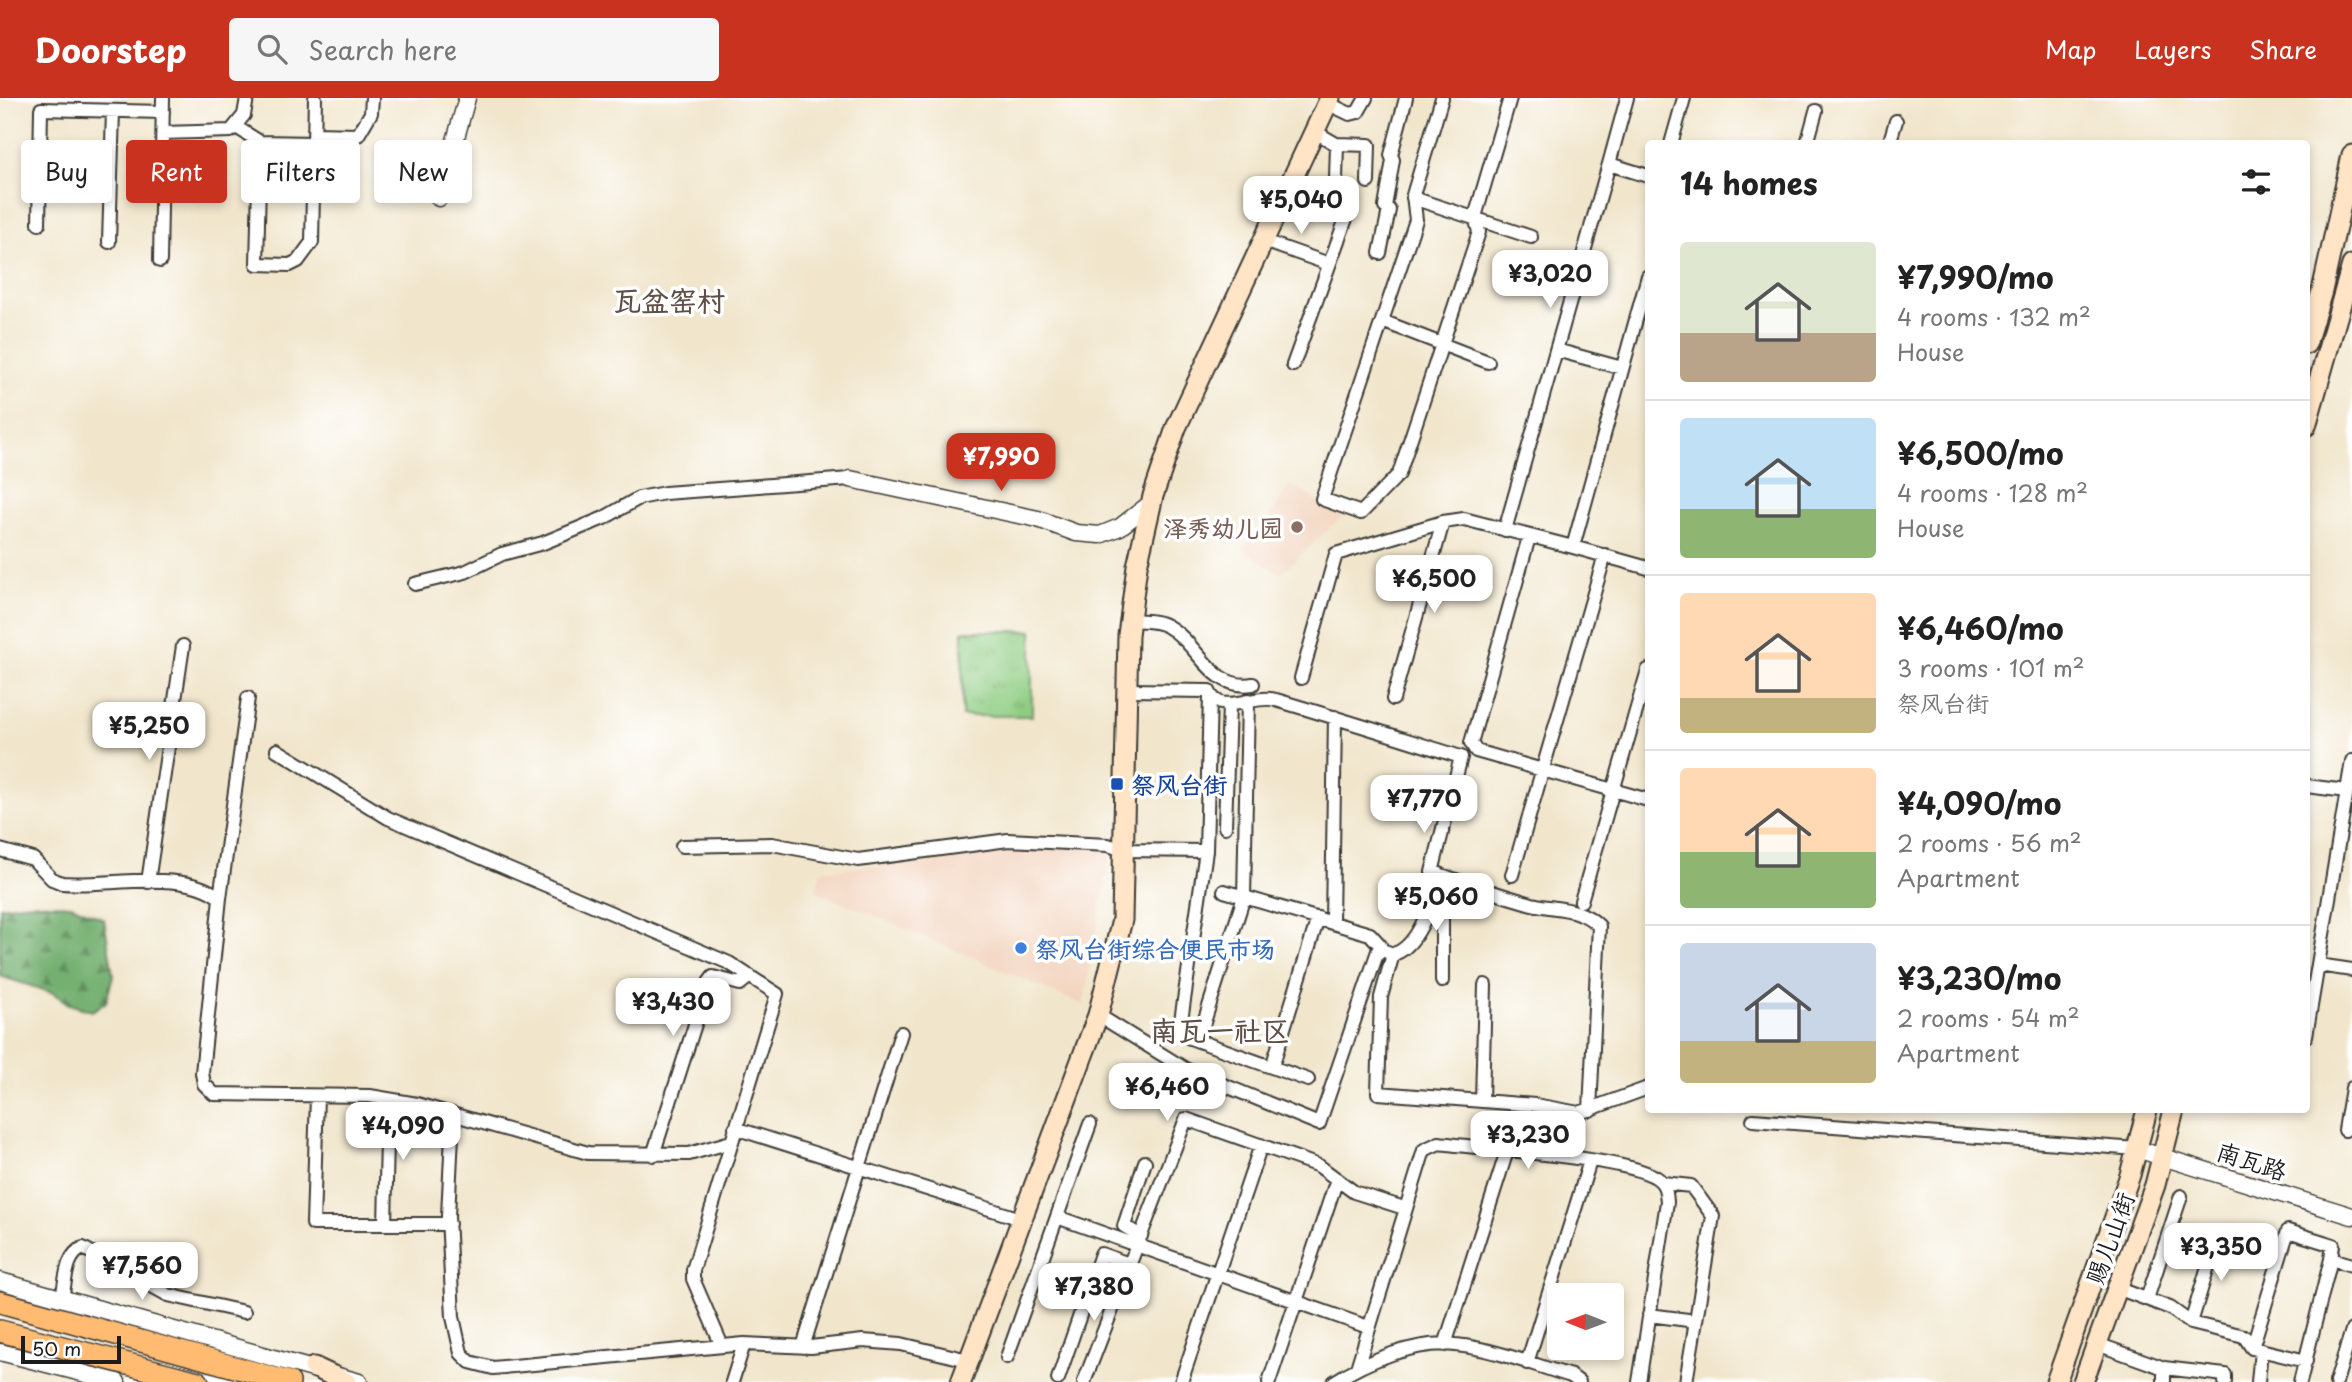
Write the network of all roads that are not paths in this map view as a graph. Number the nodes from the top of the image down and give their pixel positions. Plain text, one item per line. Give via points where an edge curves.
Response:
1 (163, 98) edge
2 (247, 98) edge
3 (315, 98) edge
4 (372, 98) edge
5 (467, 98) edge
6 (1366, 98) edge
7 (1406, 98) edge
8 (1442, 98) edge
9 (1627, 98) edge
10 (1684, 98) edge
11 (1512, 99) edge
12 (1328, 101) edge
13 (88, 104) edge
14 (113, 111) junction
15 (1816, 111) dead end
16 (163, 112) junction
17 (1896, 121) dead end
18 (236, 127) junction
19 (1312, 130) junction
20 (163, 133) junction
21 (314, 139) junction
22 (257, 140) edge
23 (296, 140) edge
24 (455, 140) edge
25 (1672, 140) edge
26 (1808, 140) edge
27 (1890, 140) edge
28 (1337, 144) junction
29 (2352, 155) edge
30 (1609, 164) junction
31 (1645, 175) edge
32 (1336, 179) dead end
33 (1368, 182) dead end
34 (1413, 198) junction
35 (1352, 202) dead end
36 (258, 203) edge
37 (313, 203) edge
38 (1475, 218) junction
39 (39, 224) dead end
40 (1531, 237) dead end
41 (1261, 240) junction
42 (109, 242) dead end
43 (1380, 253) dead end
44 (160, 261) dead end
45 (1329, 264) junction
46 (2352, 265) edge
47 (1645, 286) edge
48 (1382, 321) junction
49 (2310, 331) edge
50 (1442, 344) junction
51 (1556, 350) junction
52 (1488, 362) dead end
53 (1293, 365) dead end
54 (1622, 368) junction
55 (2310, 412) edge
56 (850, 479) joint
57 (1151, 503) junction
58 (1443, 522) junction
59 (1505, 530) junction
60 (1529, 537) junction
61 (1573, 547) junction
62 (1605, 555) junction
63 (1645, 567) edge
64 (415, 584) dead end
65 (1130, 620) junction
66 (183, 646) dead end
67 (1301, 678) dead end
68 (1645, 681) edge
69 (1253, 684) dead end
70 (1127, 690) junction
71 (1210, 696) junction
72 (248, 698) dead end
73 (1393, 699) dead end
74 (1248, 700) junction
75 (1229, 705) junction
76 (1335, 717) junction
77 (277, 750) dead end
78 (2352, 762) edge
79 (1542, 770) junction
80 (2310, 786) edge
81 (1614, 790) junction
82 (2347, 791) junction
83 (1645, 799) edge
84 (2347, 823) edge
85 (1225, 827) dead end
86 (682, 846) dead end
87 (0, 850) edge
88 (1124, 850) junction
89 (1206, 851) junction
90 (1440, 874) junction
91 (1512, 875) dead end
92 (148, 882) junction
93 (1224, 891) dead end
94 (1244, 897) junction
95 (220, 898) junction
96 (1433, 901) junction
97 (1581, 901) dead end
98 (1318, 918) junction
99 (1332, 923) junction
100 (1379, 949) junction
101 (1393, 954) junction
102 (2318, 965) junction
103 (2352, 970) edge
104 (750, 976) junction
105 (1442, 981) dead end
106 (1485, 985) dead end
107 (2310, 1013) edge
108 (1098, 1015) junction
109 (901, 1032) dead end
110 (1198, 1041) junction
111 (1272, 1067) junction
112 (1308, 1080) dead end
113 (2352, 1088) edge
114 (1645, 1089) edge
115 (317, 1096) junction
116 (388, 1099) junction
117 (1482, 1101) junction
118 (1590, 1110) junction
119 (2146, 1113) edge
120 (2173, 1113) edge
121 (453, 1114) junction
122 (1753, 1120) dead end
123 (1090, 1124) dead end
124 (735, 1128) junction
125 (2345, 1130) dead end
126 (731, 1142) junction
127 (1261, 1145) junction
128 (2137, 1149) junction
129 (1507, 1152) junction
130 (653, 1155) junction
131 (2163, 1156) junction
132 (1590, 1161) junction
133 (1145, 1162) dead end
134 (859, 1167) junction
135 (1337, 1179) junction
136 (1663, 1183) junction
137 (2180, 1196) dead end
138 (1404, 1208) junction
139 (2352, 1216) edge
140 (1057, 1217) junction
141 (1021, 1219) junction
142 (385, 1224) junction
143 (449, 1224) junction
144 (2218, 1233) dead end
145 (1138, 1241) junction
146 (2331, 1259) junction
147 (1129, 1264) junction
148 (2352, 1265) edge
149 (1217, 1276) junction
150 (0, 1281) edge
151 (2117, 1288) junction
152 (62, 1298) junction
153 (2147, 1299) junction
154 (1297, 1301) junction
155 (0, 1302) edge
156 (244, 1312) dead end
157 (1650, 1315) junction
158 (1696, 1321) junction
159 (2191, 1323) junction
160 (1368, 1327) junction
161 (2352, 1330) edge
162 (0, 1331) edge
163 (744, 1344) junction
164 (2097, 1344) junction
165 (1445, 1345) junction
166 (722, 1346) junction
167 (803, 1347) junction
168 (2256, 1349) junction
169 (0, 1352) edge
170 (1007, 1357) dead end
171 (968, 1360) junction
172 (2306, 1361) junction
173 (1527, 1363) junction
174 (314, 1367) junction
175 (1357, 1368) junction
176 (2164, 1368) junction
177 (1058, 1379) dead end
178 (117, 1382) edge
179 (198, 1382) edge
180 (289, 1382) edge
181 (346, 1382) edge
182 (359, 1382) edge
183 (732, 1382) edge
184 (961, 1382) edge
185 (1084, 1382) edge
186 (1181, 1382) edge
187 (1269, 1382) edge
188 (1334, 1382) edge
189 (1579, 1382) edge
190 (1639, 1382) edge
191 (1686, 1382) edge
192 (2056, 1382) edge
193 (2083, 1382) edge
194 (2164, 1382) edge
195 (2225, 1382) edge
196 (2258, 1382) edge
197 (2300, 1382) edge
198 (2336, 1382) edge

1 - 16 street
2 - 18 street
3 - 21 street
4 - 21 street via 371,113 358,135
5 - 24 street
6 - 12 street via 1358,112 1350,114
7 - 43 street via 1391,156 1385,207 1390,209
8 - 34 street
9 - 30 street
10 - 25 street
11 - 38 street
12 - 19 main road
13 - 14 street
13 - 39 street via 41,109
14 - 16 street
14 - 42 street
15 - 26 street
16 - 20 street
17 - 27 street
18 - 20 street via 218,133
18 - 22 street
19 - 28 street
19 - 41 main road
20 - 44 street
21 - 23 street
28 - 32 street
28 - 33 street via 1369,145
29 - 49 main road
30 - 31 street
30 - 51 street
34 - 38 street
34 - 48 street via 1416,220
35 - 45 street
36 - 37 street via 257,264 290,265 312,242
38 - 40 street
38 - 50 street via 1479,232
41 - 45 street
41 - 57 main road via 1177,428
45 - 53 street
46 - 55 main road
47 - 54 street
48 - 50 street
48 - 50 street via 1321,499 1361,513 1399,474
50 - 52 street
51 - 54 street
51 - 59 street
54 - 61 street
56 - 57 street via 1100,535 1121,527
56 - 64 street via 639,498 543,543 465,572
57 - 65 main road
58 - 59 street via 1464,519
58 - 67 street via 1336,554
58 - 73 street
59 - 60 street
60 - 61 street
60 - 79 street via 1471,743 1476,751
61 - 62 street
62 - 63 street
62 - 79 street
65 - 69 street via 1165,624 1218,677 1230,684
65 - 70 main road
66 - 92 street
68 - 81 street
70 - 71 street via 1209,691
70 - 88 main road
71 - 75 street
71 - 89 street
72 - 95 street
74 - 75 street
74 - 76 street via 1267,697
74 - 94 street
75 - 85 street
76 - 90 street via 1461,757 1432,872
76 - 99 street
77 - 104 street via 388,818 729,963
78 - 82 street
79 - 81 street
79 - 91 street
80 - 82 street
81 - 83 street
81 - 97 street
82 - 84 street
84 - 102 street
86 - 88 street via 772,844 858,860 1009,840 1108,845
87 - 92 street via 33,859 62,883
88 - 89 street
88 - 108 main road via 1122,919
89 - 110 street via 1180,1034
90 - 96 street
90 - 118 street via 1535,905 1582,913 1599,926
92 - 95 street via 197,885
93 - 94 street
94 - 98 street
94 - 110 street
95 - 115 street via 204,1084 214,1094
96 - 101 street via 1404,949
96 - 105 street via 1442,910
98 - 99 street
98 - 111 street
99 - 100 street via 1370,934
100 - 101 street
100 - 108 street via 1320,1125 1188,1070
101 - 117 street via 1381,997 1378,1093
102 - 103 street
102 - 107 street
104 - 124 street via 777,994
104 - 130 street via 740,984 713,977 708,984
106 - 117 street
108 - 141 main road
109 - 134 street
110 - 111 street
111 - 112 street
113 - 125 street
114 - 118 street
115 - 116 street
115 - 142 street via 313,1224
116 - 121 street
116 - 142 street
117 - 118 street via 1572,1113
119 - 128 main road, 赐儿山街
120 - 131 main road, 赐儿山街
121 - 130 street via 562,1148 606,1155
121 - 143 street
122 - 128 street
123 - 140 street
124 - 126 street
124 - 134 street
126 - 130 street via 689,1154
126 - 166 street via 693,1270
127 - 135 street via 1320,1166
127 - 145 street via 1186,1119
127 - 149 street
128 - 131 street, 南瓦路
128 - 192 main road, 赐儿山街
129 - 132 street
129 - 138 street via 1432,1144 1424,1150
129 - 165 street
131 - 139 street, 南瓦路
131 - 151 main road, 赐儿山街
132 - 136 street via 1632,1169
132 - 173 street
133 - 145 street via 1124,1226
134 - 141 street
134 - 167 street
135 - 138 street via 1354,1192
135 - 154 street
136 - 157 street via 1667,1202
136 - 158 street via 1691,1186 1712,1211
137 - 153 street
138 - 160 street
140 - 145 street
140 - 170 street
141 - 171 main road
142 - 143 street
143 - 166 street via 453,1317 461,1353 470,1362 493,1368
144 - 159 street
145 - 147 street
145 - 149 street
146 - 148 street
146 - 168 street via 2333,1245 2288,1231
146 - 172 street
147 - 177 street via 1101,1254
147 - 185 street
149 - 154 street
149 - 186 street
150 - 152 street
151 - 153 street
151 - 164 main road, 赐儿山街
152 - 156 street via 70,1261 75,1251 83,1248 167,1295
152 - 174 street
153 - 159 street
154 - 160 street
154 - 187 street
155 - 180 highway
157 - 158 street
157 - 190 street
158 - 191 street
159 - 168 street via 2244,1336
160 - 175 street
161 - 198 street
162 - 179 highway
163 - 166 street
163 - 167 street
163 - 183 street
164 - 176 street
164 - 193 main road, 赐儿山街
165 - 173 street
165 - 175 street
167 - 171 street via 885,1342
168 - 172 street
168 - 196 street
169 - 178 street
171 - 184 main road
172 - 197 street
173 - 189 street
174 - 181 main road
174 - 182 street
175 - 188 street
176 - 194 street
176 - 195 street via 2225,1375

